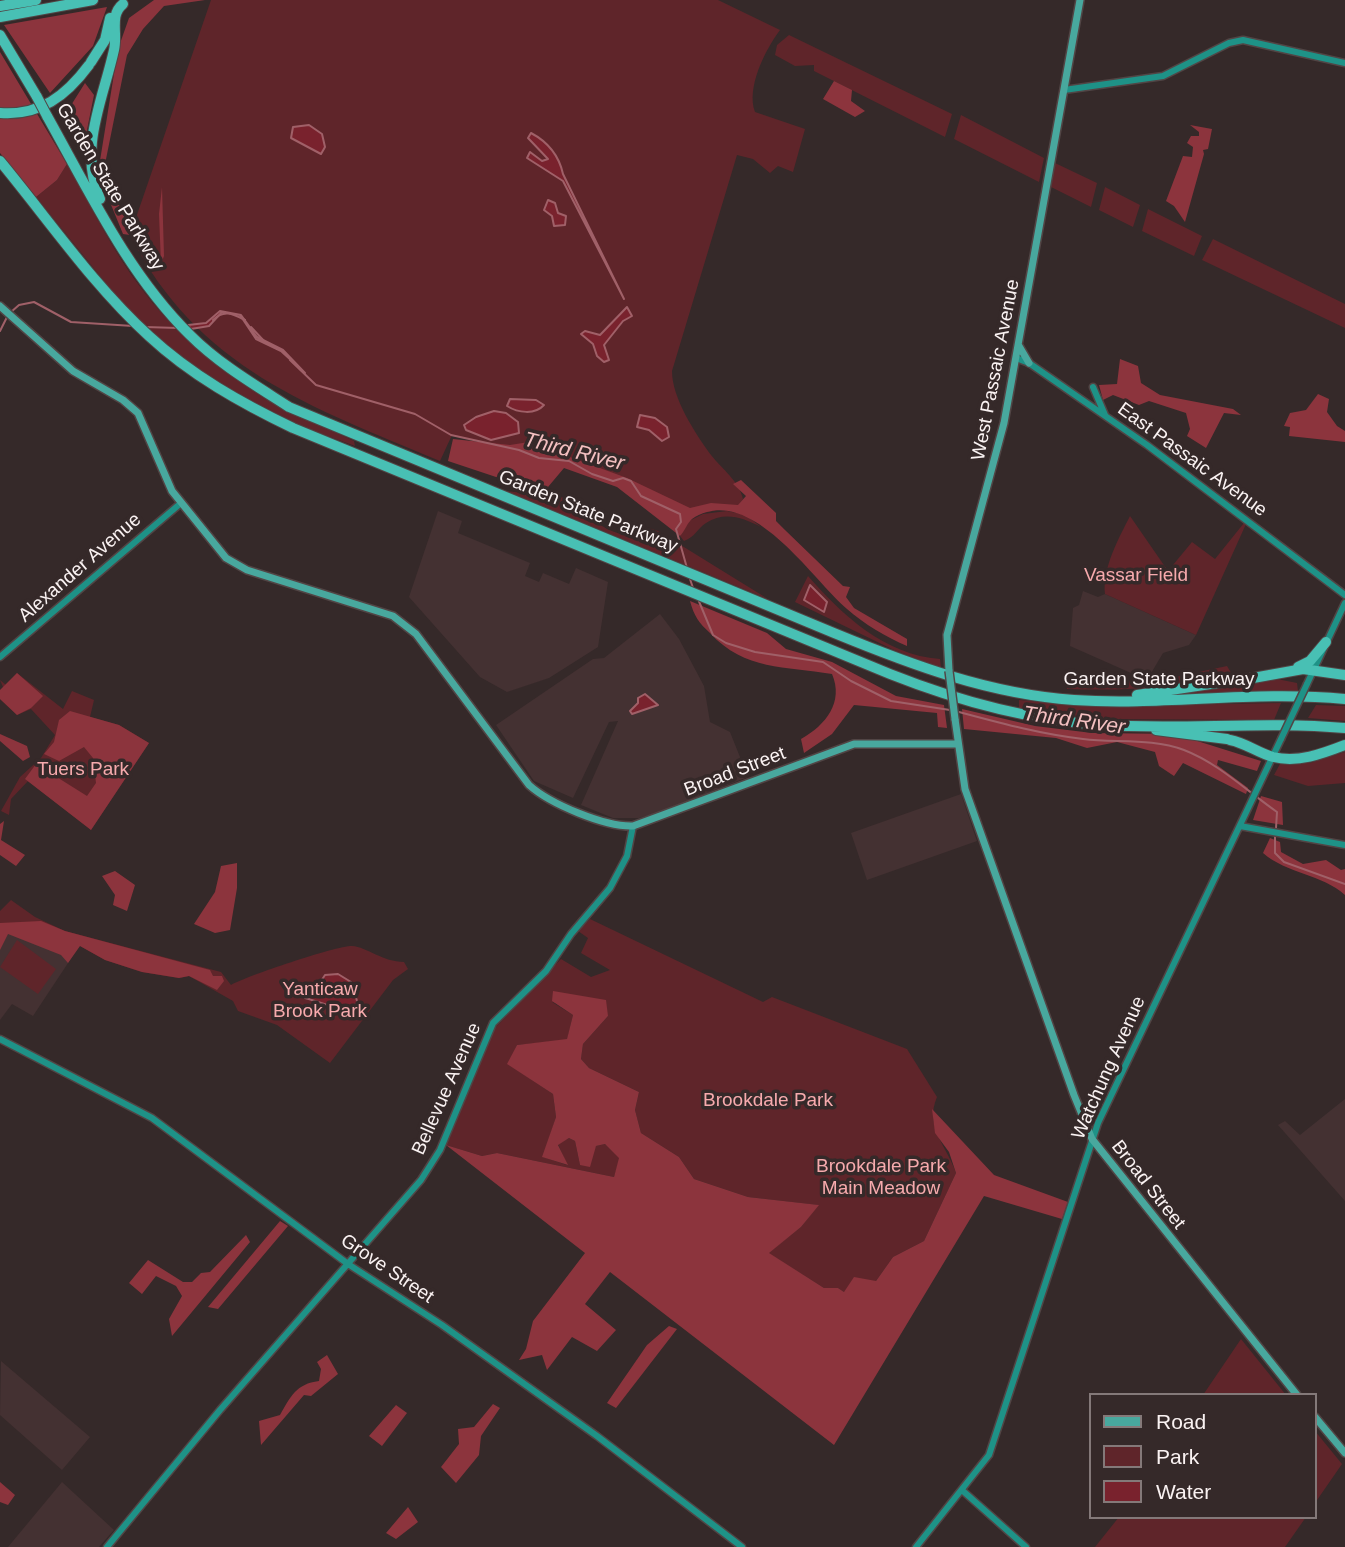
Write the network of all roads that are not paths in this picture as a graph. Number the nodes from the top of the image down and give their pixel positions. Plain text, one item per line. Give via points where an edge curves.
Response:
1 (36, 0) edge
2 (93, 0) edge
3 (1080, 0) edge
4 (127, 2) edge
5 (0, 6) edge
6 (0, 17) edge
7 (0, 35) edge
8 (1345, 63) edge
9 (1064, 90) junction
10 (0, 113) edge
11 (0, 161) edge
12 (109, 226) junction
13 (2, 308) edge
14 (1018, 344) junction
15 (1016, 358) junction
16 (1029, 363) junction
17 (1093, 387) dead end
18 (1106, 417) junction
19 (181, 503) junction
20 (1345, 595) edge
21 (1345, 603) edge
22 (1342, 615) edge
23 (1326, 642) junction
24 (0, 657) edge
25 (1314, 669) junction
26 (1290, 670) junction
27 (1340, 673) edge
28 (1345, 699) edge
29 (1074, 700) junction
30 (1103, 725) junction
31 (1345, 728) edge
32 (957, 744) junction
33 (1345, 746) edge
34 (1272, 757) junction
35 (633, 826) junction
36 (1240, 826) junction
37 (1345, 845) edge
38 (0, 1039) edge
39 (1103, 1111) junction
40 (1082, 1115) junction
41 (1092, 1139) junction
42 (348, 1264) junction
43 (1295, 1393) edge
44 (1317, 1419) edge
45 (1345, 1452) edge
46 (963, 1491) junction
47 (107, 1547) edge
48 (742, 1547) edge
49 (916, 1547) edge
50 (1027, 1547) edge

1 - 5 highway
2 - 6 highway
3 - 9 main road, West Passaic Avenue
4 - 10 highway via 112,12 105,40 65,93 21,113
4 - 12 highway via 116,13 115,43 90,150 92,180
7 - 12 highway, Garden State Parkway, bridge
8 - 9 main road via 1243,40 1163,76
9 - 14 main road, West Passaic Avenue
11 - 30 highway, Garden State Parkway via 145,333 223,391 293,428 954,697 1035,717
12 - 29 highway, Garden State Parkway via 142,277 191,336 289,407 937,673 1017,693
13 - 19 main road via 72,371 138,413 168,484
14 - 15 main road, West Passaic Avenue
14 - 16 main road
15 - 16 main road, East Passaic Avenue
15 - 32 main road, West Passaic Avenue, bridge via 1000,442 947,635
16 - 18 main road, East Passaic Avenue
17 - 18 main road
18 - 20 main road, East Passaic Avenue
19 - 24 main road, Alexander Avenue
19 - 35 main road via 215,548 240,568 405,623 529,785 606,823
21 - 22 main road, Watchung Avenue
22 - 23 main road, Watchung Avenue
23 - 25 main road, Watchung Avenue
23 - 26 highway via 1310,661
23 - 27 highway via 1325,656
25 - 26 highway
25 - 27 highway
25 - 34 main road, Watchung Avenue, bridge
26 - 29 highway via 1163,692
28 - 29 highway, Garden State Parkway
30 - 31 highway, Garden State Parkway
30 - 34 highway via 1228,740
32 - 35 main road, Broad Street via 853,744
32 - 40 main road, Broad Street via 968,800
33 - 34 highway via 1308,758
34 - 36 main road, Watchung Avenue
35 - 42 main road, Bellevue Avenue via 626,856 610,888 545,972 493,1023 436,1156 421,1180
36 - 37 main road
36 - 39 main road, Watchung Avenue
38 - 42 main road, Grove Street via 152,1118
39 - 40 main road via 1092,1120
39 - 41 main road, Watchung Avenue
40 - 41 main road, Broad Street
41 - 43 main road, Broad Street
41 - 46 main road, Watchung Avenue via 995,1440 985,1463
42 - 47 main road, Bellevue Avenue
42 - 48 main road, Grove Street via 513,1375
44 - 45 main road
46 - 49 main road, Watchung Avenue
46 - 50 main road

